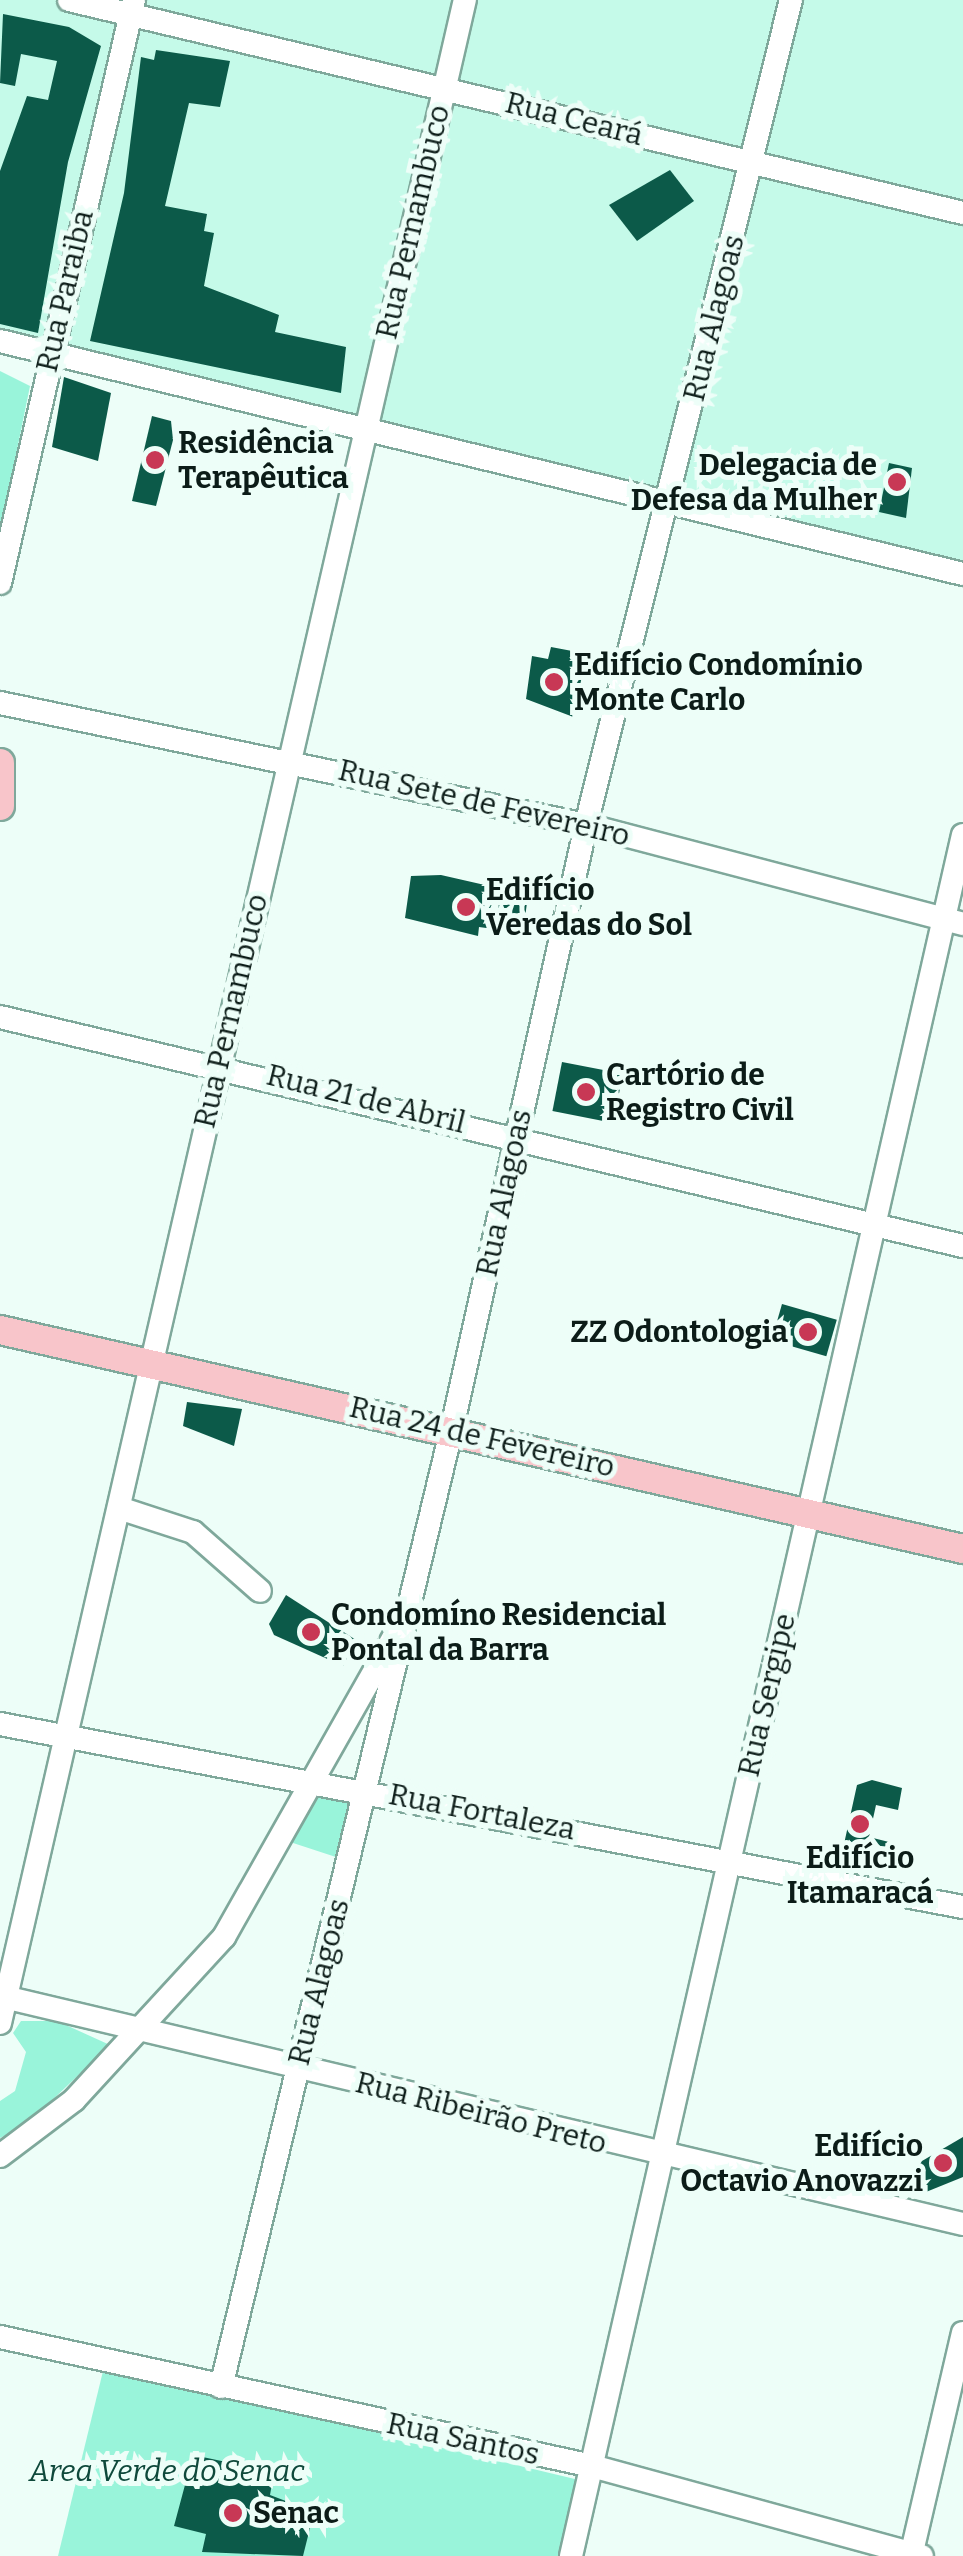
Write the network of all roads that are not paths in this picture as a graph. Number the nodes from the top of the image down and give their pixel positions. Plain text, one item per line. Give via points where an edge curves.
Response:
1 (69, 0) edge
2 (465, 0) edge
3 (791, 0) edge
4 (133, 8) edge
5 (446, 86) junction
6 (753, 164) junction
7 (963, 212) edge
8 (0, 341) edge
9 (49, 354) junction
10 (363, 433) junction
11 (667, 504) junction
12 (963, 574) edge
13 (0, 583) edge
14 (0, 703) edge
15 (286, 758) junction
16 (0, 763) edge
17 (0, 806) edge
18 (586, 824) junction
19 (963, 835) edge
20 (953, 922) edge
21 (0, 1016) edge
22 (222, 1064) junction
23 (516, 1136) junction
24 (874, 1225) junction
25 (963, 1246) edge
26 (0, 1330) edge
27 (147, 1360) junction
28 (452, 1428) junction
29 (119, 1508) junction
30 (809, 1514) junction
31 (963, 1549) edge
32 (260, 1591) dead end
33 (409, 1608) junction
34 (0, 1724) edge
35 (65, 1737) junction
36 (318, 1779) junction
37 (368, 1788) junction
38 (729, 1861) junction
39 (963, 1908) edge
40 (3, 1996) edge
41 (0, 2023) edge
42 (141, 2029) junction
43 (298, 2068) junction
44 (0, 2156) edge
45 (662, 2157) junction
46 (963, 2224) edge
47 (963, 2333) edge
48 (0, 2337) edge
49 (222, 2388) junction
50 (592, 2466) junction
51 (914, 2555) edge
52 (571, 2556) edge

1 - 4 street, Rua Ceará
2 - 5 street, Rua Pernambuco
3 - 6 street, Rua Alagoas
4 - 5 street, Rua Ceará
4 - 9 street, Rua Paraiba
5 - 6 street, Rua Ceará
5 - 10 street, Rua Pernambuco
6 - 7 street, Rua Ceará
6 - 11 street, Rua Alagoas
8 - 9 street
9 - 10 street
9 - 13 street, Rua Paraiba
10 - 11 street
10 - 15 street, Rua Pernambuco
11 - 12 street
11 - 18 street, Rua Alagoas
14 - 15 street, Rua Sete de Fevereiro
15 - 18 street, Rua Sete de Fevereiro
15 - 22 street, Rua Pernambuco
16 - 17 main road
18 - 20 street, Rua Sete de Fevereiro
18 - 23 street, Rua Alagoas
19 - 20 street, Rua Sergipe
20 - 24 street, Rua Sergipe
21 - 22 street, Rua 21 de Abril
22 - 23 street, Rua 21 de Abril
22 - 27 street, Rua Pernambuco
23 - 24 street, Rua 21 de Abril
23 - 28 street, Rua Alagoas
24 - 25 street, Rua 21 de Abril
24 - 30 street, Rua Sergipe
26 - 27 main road, Rua 24 de Fevereiro
27 - 28 main road, Rua 24 de Fevereiro
27 - 29 street, Rua Pernambuco
28 - 30 main road, Rua 24 de Fevereiro
28 - 33 street, Rua Alagoas
29 - 32 street via 193,1532
29 - 35 street, Rua Pernambuco
30 - 31 main road, Rua 24 de Fevereiro
30 - 38 street, Rua Sergipe
33 - 36 street
33 - 37 street, Rua Alagoas
34 - 35 street, Rua Fortaleza
35 - 36 street, Rua Fortaleza
35 - 40 street, Rua Pernambuco
36 - 37 street, Rua Fortaleza
36 - 42 street via 224,1937
37 - 38 street, Rua Fortaleza
37 - 43 street, Rua Alagoas
38 - 39 street, Rua Fortaleza
38 - 45 street, Rua Sergipe
40 - 41 street, Rua Pernambuco
40 - 42 street, Rua Ribeirão Preto
42 - 43 street, Rua Ribeirão Preto
42 - 44 street via 74,2100
43 - 45 street, Rua Ribeirão Preto
43 - 49 street, Rua Alagoas
45 - 46 street, Rua Ribeirão Preto
45 - 50 street, Rua Sergipe
47 - 51 street
48 - 49 street, Rua Santos
49 - 50 street, Rua Santos
50 - 51 street, Rua Santos
50 - 52 street, Rua Sergipe

